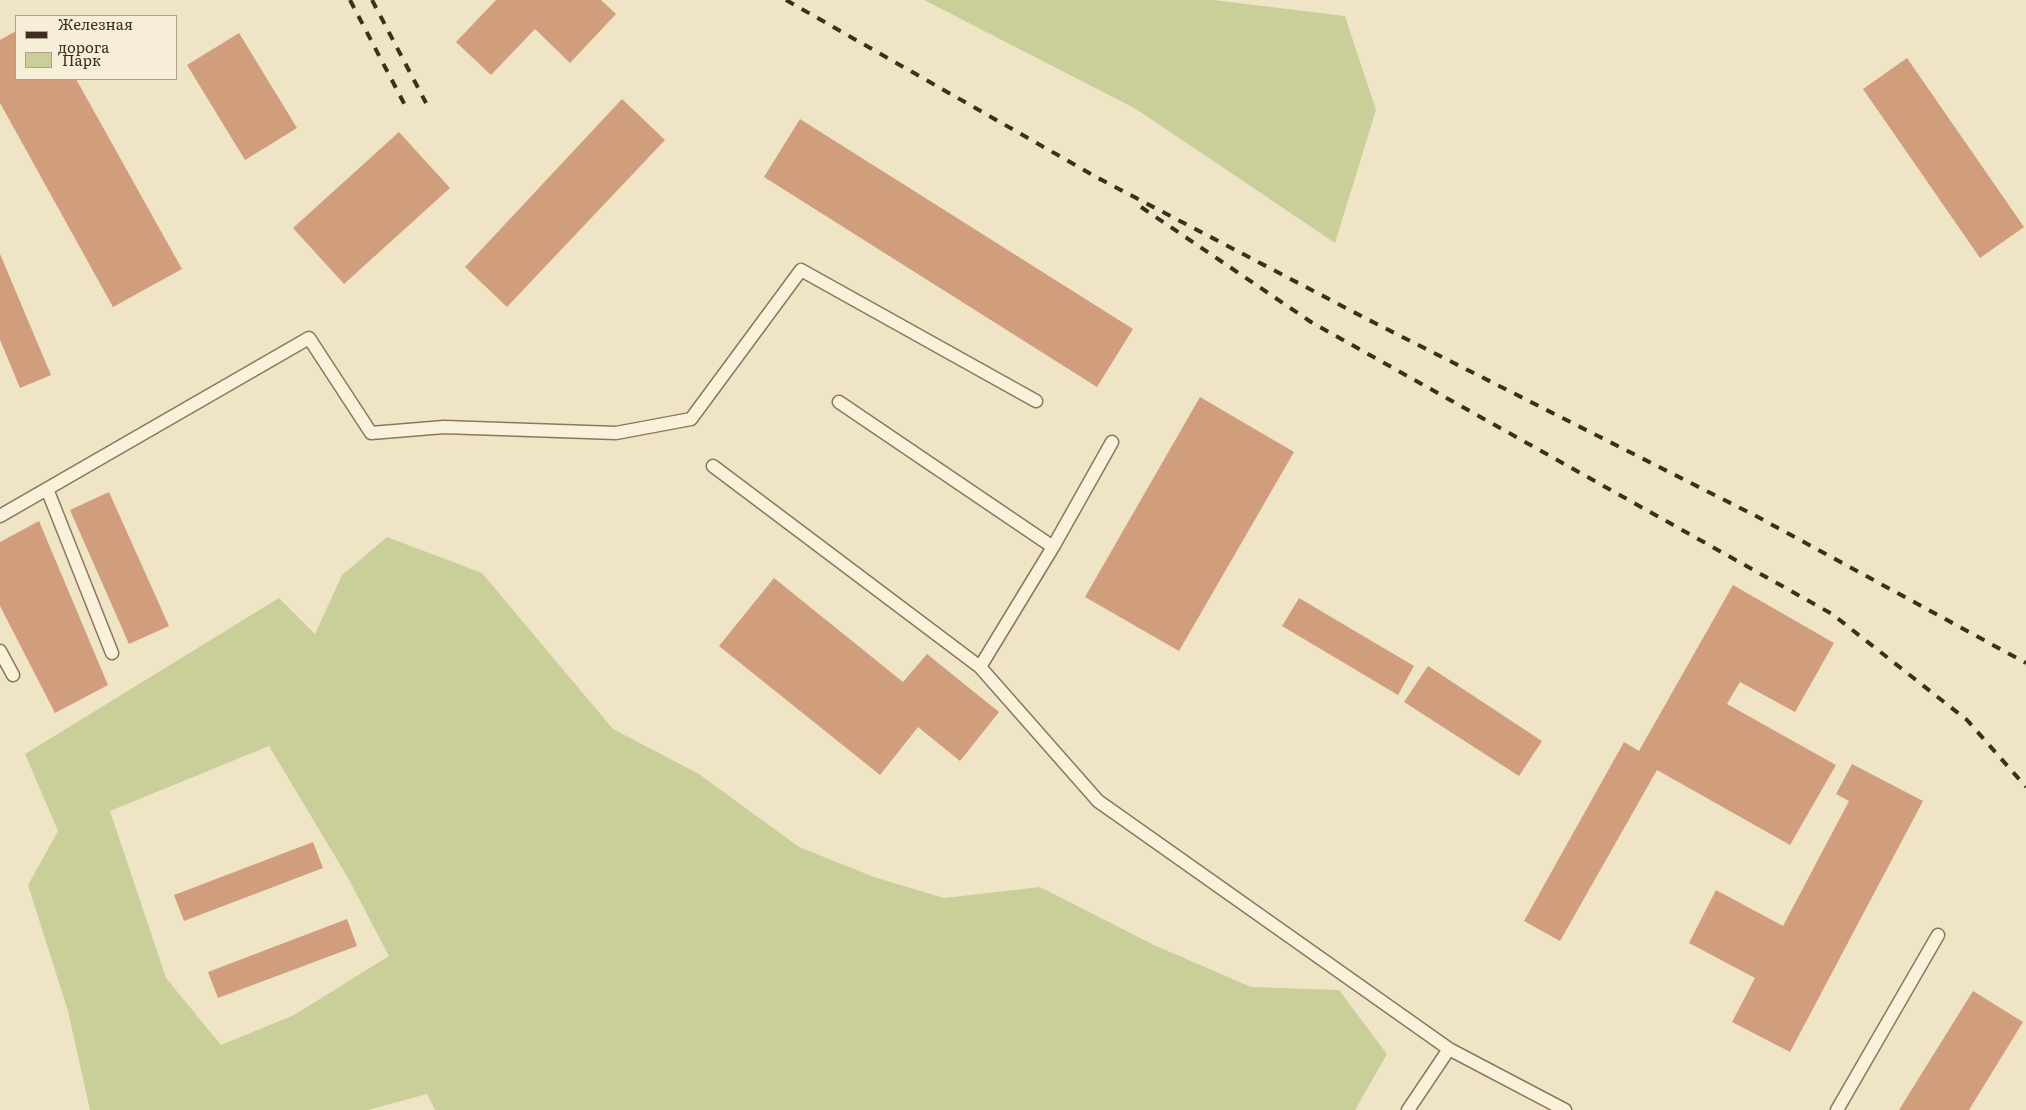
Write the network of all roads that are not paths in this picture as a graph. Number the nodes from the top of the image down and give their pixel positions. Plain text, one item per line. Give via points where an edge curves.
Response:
1 (1036, 401) dead end
2 (839, 402) dead end
3 (1112, 442) dead end
4 (713, 466) dead end
5 (46, 489) junction
6 (0, 516) edge
7 (1053, 547) junction
8 (0, 651) edge
9 (112, 653) dead end
10 (980, 667) junction
11 (13, 675) dead end
12 (1938, 935) dead end
13 (1449, 1049) junction
14 (1408, 1110) edge
15 (1564, 1110) edge
16 (1837, 1110) edge

1 - 5 lane via 801,270 691,419 616,433 444,426 371,433 309,338
2 - 7 lane
3 - 7 lane
4 - 10 lane
5 - 6 lane
5 - 9 lane
7 - 10 lane
8 - 11 lane
10 - 13 lane via 1098,801
12 - 16 lane
13 - 14 lane
13 - 15 lane

